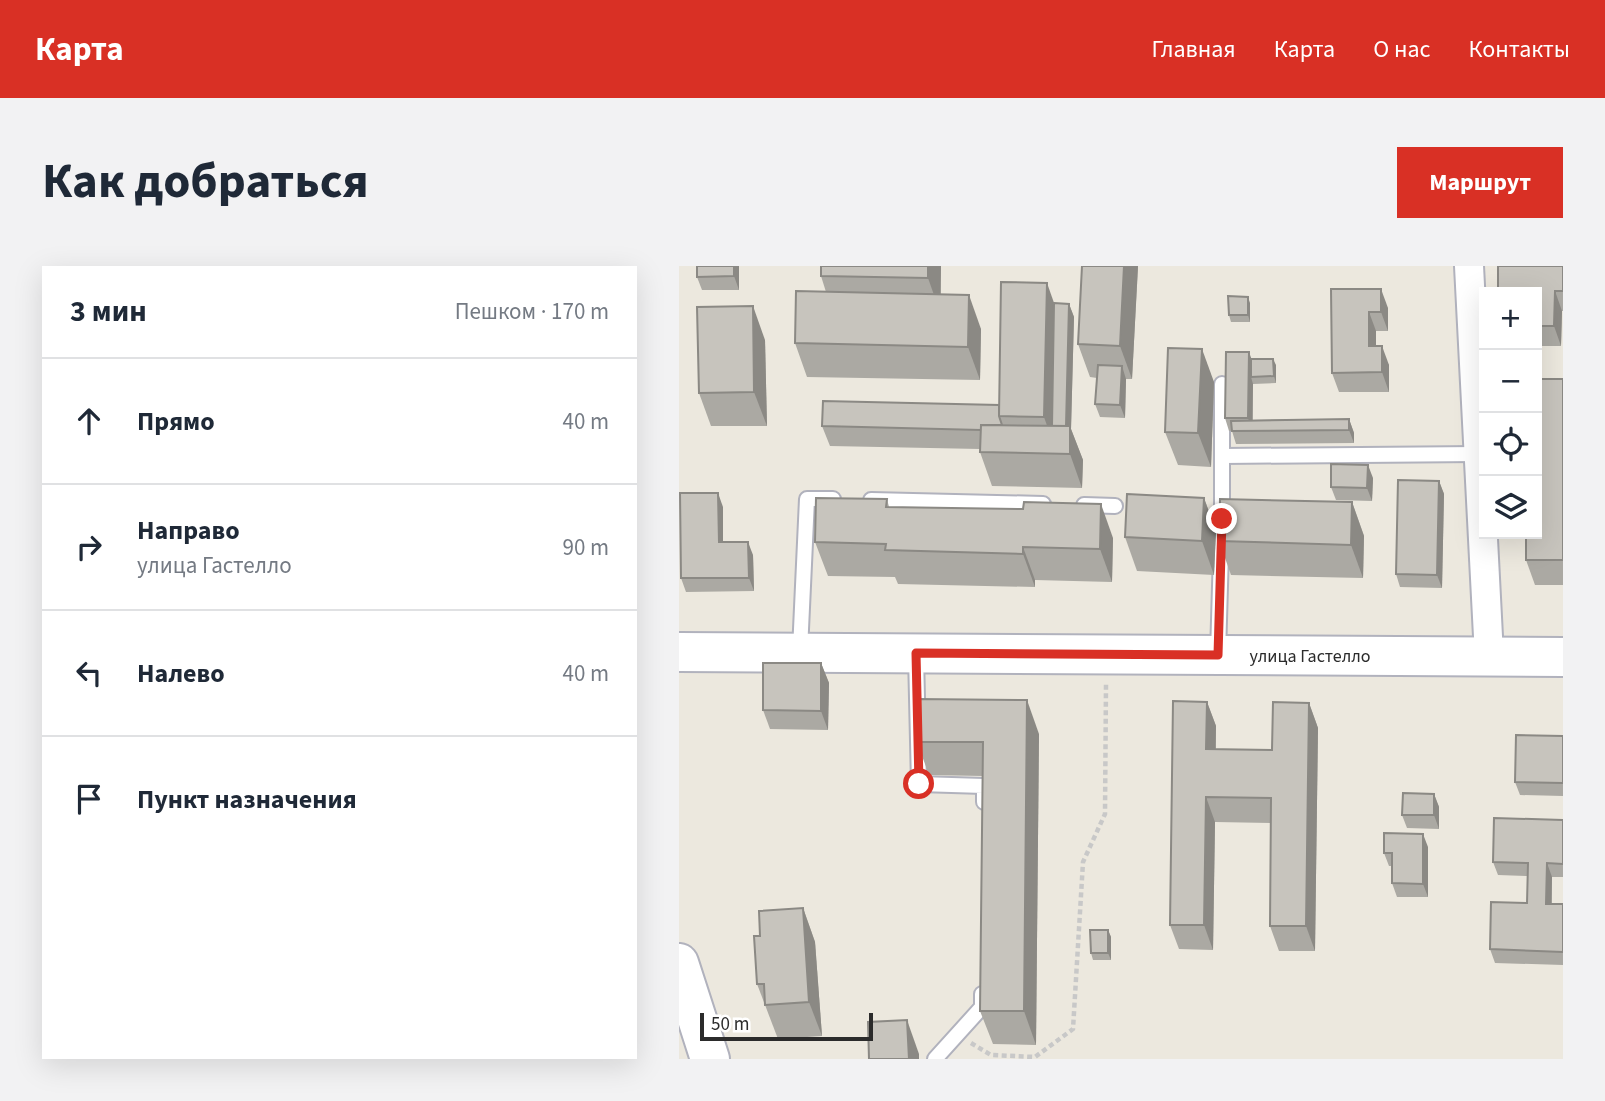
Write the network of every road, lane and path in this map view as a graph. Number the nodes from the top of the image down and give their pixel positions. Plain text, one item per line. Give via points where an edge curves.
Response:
1 (1469, 266) edge
2 (1222, 384) dead end
3 (1479, 454) joint
4 (1223, 456) junction
5 (1480, 476) edge
6 (1115, 506) dead end
7 (679, 652) edge
8 (800, 652) junction
9 (916, 653) junction
10 (1107, 655) junction
11 (1218, 655) junction
12 (1489, 656) junction
13 (1563, 657) edge
14 (984, 813) edge
15 (679, 963) edge
16 (983, 979) edge
17 (958, 1035) junction
18 (710, 1059) edge
19 (936, 1059) edge

1 - 3 street
2 - 4 lane
3 - 4 lane
4 - 11 lane
5 - 12 street
6 - 8 lane via 807,499
7 - 8 main road, улица Гастелло
8 - 9 main road, улица Гастелло
9 - 10 main road, улица Гастелло
9 - 14 lane via 919,784 984,786
10 - 11 main road, улица Гастелло
10 - 17 path via 1105,814 1083,862 1073,1029 1035,1056 991,1055
11 - 12 main road, улица Гастелло
12 - 13 main road, улица Гастелло
15 - 18 main road
16 - 17 lane via 982,1007
17 - 19 lane

